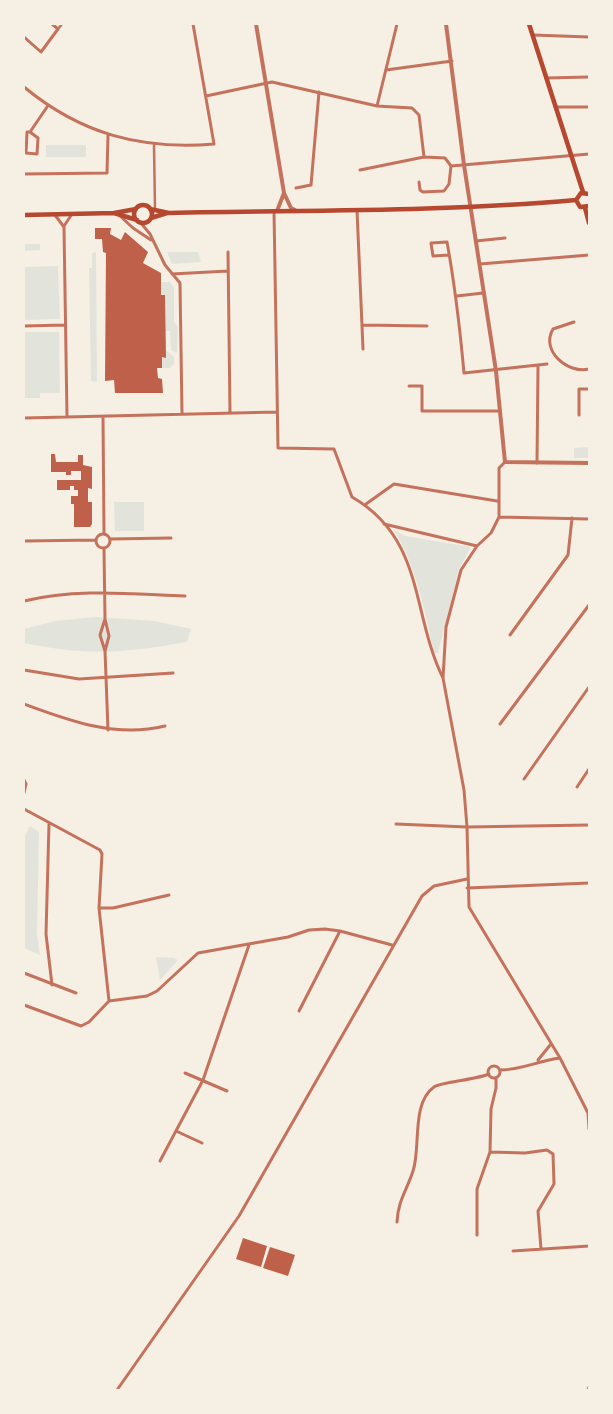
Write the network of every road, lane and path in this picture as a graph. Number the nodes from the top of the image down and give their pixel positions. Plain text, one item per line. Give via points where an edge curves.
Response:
1 (52, 24) edge
2 (62, 24) edge
3 (193, 24) edge
4 (256, 24) edge
5 (397, 24) edge
6 (446, 24) edge
7 (529, 24) edge
8 (58, 29) junction
9 (533, 35) junction
10 (24, 37) edge
11 (589, 37) edge
12 (452, 61) junction
13 (386, 70) junction
14 (545, 78) junction
15 (589, 78) edge
16 (265, 82) junction
17 (24, 87) edge
18 (319, 92) junction
19 (206, 96) junction
20 (377, 106) junction
21 (48, 107) junction
22 (554, 107) junction
23 (589, 107) edge
24 (27, 132) edge
25 (108, 135) junction
26 (154, 145) junction
27 (589, 154) edge
28 (570, 156) junction
29 (424, 157) junction
30 (464, 165) junction
31 (451, 166) junction
32 (360, 170) dead end
33 (24, 174) edge
34 (419, 182) dead end
35 (296, 188) dead end
36 (583, 192) junction
37 (284, 193) junction
38 (589, 194) edge
39 (576, 200) junction
40 (470, 207) junction
41 (587, 207) edge
42 (136, 209) junction
43 (152, 209) junction
44 (358, 210) junction
45 (275, 211) junction
46 (296, 211) junction
47 (169, 212) junction
48 (55, 214) junction
49 (72, 214) junction
50 (116, 214) junction
51 (24, 215) edge
52 (150, 219) junction
53 (138, 221) junction
54 (589, 222) edge
55 (64, 227) junction
56 (505, 238) dead end
57 (476, 241) junction
58 (154, 243) junction
59 (228, 252) dead end
60 (449, 255) junction
61 (589, 256) edge
62 (480, 264) junction
63 (228, 271) junction
64 (172, 274) junction
65 (483, 293) junction
66 (456, 296) junction
67 (574, 322) dead end
68 (65, 325) junction
69 (363, 325) junction
70 (24, 326) edge
71 (427, 326) dead end
72 (363, 350) dead end
73 (547, 364) dead end
74 (538, 366) junction
75 (589, 369) edge
76 (496, 371) junction
77 (409, 386) dead end
78 (589, 389) edge
79 (501, 411) junction
80 (277, 412) junction
81 (230, 413) junction
82 (182, 414) junction
83 (579, 415) dead end
84 (67, 417) junction
85 (103, 417) junction
86 (24, 418) edge
87 (505, 462) junction
88 (537, 463) junction
89 (589, 463) edge
90 (497, 501) junction
91 (366, 504) junction
92 (499, 517) junction
93 (572, 518) junction
94 (589, 519) edge
95 (384, 524) junction
96 (104, 533) junction
97 (110, 538) junction
98 (171, 538) dead end
99 (96, 540) junction
100 (24, 541) edge
101 (477, 546) junction
102 (104, 548) junction
103 (105, 592) junction
104 (185, 596) dead end
105 (24, 601) edge
106 (589, 604) edge
107 (105, 619) junction
108 (510, 635) dead end
109 (105, 651) junction
110 (24, 670) edge
111 (173, 673) dead end
112 (443, 678) junction
113 (105, 679) junction
114 (589, 687) edge
115 (24, 704) edge
116 (500, 724) dead end
117 (165, 726) dead end
118 (108, 730) junction
119 (589, 769) edge
120 (524, 779) dead end
121 (24, 780) edge
122 (577, 787) dead end
123 (24, 794) edge
124 (24, 809) edge
125 (49, 824) junction
126 (396, 824) dead end
127 (589, 825) edge
128 (468, 826) junction
129 (467, 880) junction
130 (589, 883) edge
131 (467, 888) junction
132 (169, 896) dead end
133 (100, 908) junction
134 (340, 931) junction
135 (250, 944) junction
136 (392, 945) junction
137 (24, 973) edge
138 (52, 985) junction
139 (76, 993) dead end
140 (109, 1001) junction
141 (24, 1005) edge
142 (299, 1011) dead end
143 (551, 1044) junction
144 (560, 1058) junction
145 (537, 1061) junction
146 (500, 1070) junction
147 (185, 1073) dead end
148 (489, 1074) junction
149 (496, 1078) junction
150 (203, 1080) junction
151 (227, 1091) dead end
152 (589, 1129) edge
153 (176, 1132) junction
154 (202, 1144) dead end
155 (490, 1152) junction
156 (160, 1161) dead end
157 (397, 1222) dead end
158 (477, 1235) dead end
159 (589, 1246) edge
160 (540, 1249) junction
161 (513, 1251) dead end
162 (117, 1390) edge

1 - 8 street
2 - 8 street
3 - 19 street
4 - 16 street
5 - 13 street
6 - 12 street
7 - 9 main road
8 - 10 street via 41,52
9 - 11 street
9 - 14 main road
12 - 13 street
12 - 30 street
13 - 20 street
14 - 15 street
14 - 22 main road
16 - 18 street
16 - 19 street
16 - 37 street
17 - 21 street
18 - 20 street
18 - 35 street via 311,185
19 - 26 street via 214,144
20 - 29 street via 415,109 419,115
21 - 24 street
21 - 25 street
22 - 23 street
22 - 28 main road
24 - 24 street via 26,154 38,154 38,138
25 - 26 street
25 - 33 street via 107,173
26 - 43 street
27 - 28 street
28 - 30 street
28 - 36 main road
29 - 31 street via 445,158
29 - 32 street
30 - 31 street
30 - 40 street
31 - 34 street via 449,184 444,191 423,192
36 - 38 main road
36 - 39 main road
37 - 45 street
37 - 46 street
39 - 40 main road
39 - 41 main road via 578,205
40 - 44 main road
40 - 57 street
41 - 54 main road
42 - 43 main road via 143,206
42 - 50 main road
42 - 53 main road via 134,214
43 - 47 main road
43 - 52 main road
44 - 46 main road
44 - 69 street
45 - 46 main road
45 - 47 main road
45 - 80 street
47 - 52 main road
48 - 49 main road
48 - 51 main road
48 - 55 street
49 - 50 main road
49 - 55 street
50 - 53 main road
50 - 58 street
52 - 53 main road via 144,223
53 - 58 street
55 - 68 street
56 - 57 street
57 - 62 street
58 - 64 street
59 - 63 street
60 - 60 street via 447,242 431,243 433,256
60 - 66 street
61 - 62 street
62 - 65 street
63 - 64 street
63 - 81 street
64 - 82 street via 180,283
65 - 66 street
65 - 76 street
66 - 76 street via 464,373
67 - 75 street via 550,333 553,351 571,368
68 - 70 street
68 - 84 street
69 - 71 street
69 - 72 street
73 - 74 street
74 - 76 street
74 - 88 street
76 - 79 street
77 - 79 street via 422,386 422,411
78 - 83 street via 578,389
79 - 87 street
80 - 81 street
80 - 91 street via 278,448 334,449 352,497
81 - 82 street
82 - 85 street
84 - 85 street
84 - 86 street
85 - 96 street
87 - 88 street
87 - 90 street via 499,468
88 - 89 street
90 - 91 street via 394,484
90 - 92 street
91 - 95 street
92 - 93 street
92 - 101 street via 491,532
93 - 94 street
93 - 108 street via 568,555
95 - 101 street
95 - 112 street via 397,540 411,571 432,655
96 - 97 street
96 - 99 street
97 - 98 street
97 - 102 street via 109,546
99 - 100 street
99 - 102 street via 99,547
101 - 112 street via 461,570 446,627
102 - 103 street
103 - 104 street
103 - 105 street
103 - 107 street
106 - 116 street
107 - 109 street via 109,636
107 - 109 street via 100,635
109 - 113 street
110 - 113 street via 79,679
111 - 113 street
112 - 128 street
113 - 118 street
114 - 120 street
115 - 118 street
117 - 118 street
119 - 122 street
121 - 123 street
124 - 125 street
125 - 133 street via 100,850
125 - 138 street via 46,934
126 - 128 street
127 - 128 street
128 - 129 street
129 - 131 street
129 - 136 street via 434,886 422,896
130 - 131 street
131 - 143 street via 468,907
132 - 133 street
133 - 140 street
134 - 135 street via 309,930
134 - 136 street
134 - 142 street
135 - 140 street via 198,953 157,991 147,996
135 - 150 street
136 - 162 street via 239,1216
137 - 138 street
138 - 139 street
140 - 141 street via 81,1026
143 - 144 street
143 - 145 street
144 - 145 street
144 - 152 street via 588,1114
145 - 146 street via 522,1068
146 - 148 street via 492,1066
146 - 149 street
147 - 150 street
148 - 149 street
148 - 157 street via 440,1084 426,1096 418,1121 414,1166 402,1193
149 - 155 street
150 - 151 street
150 - 153 street
153 - 154 street
153 - 156 street
155 - 158 street via 477,1189
155 - 160 street via 547,1150 553,1154 554,1184 538,1211
159 - 160 street
160 - 161 street

